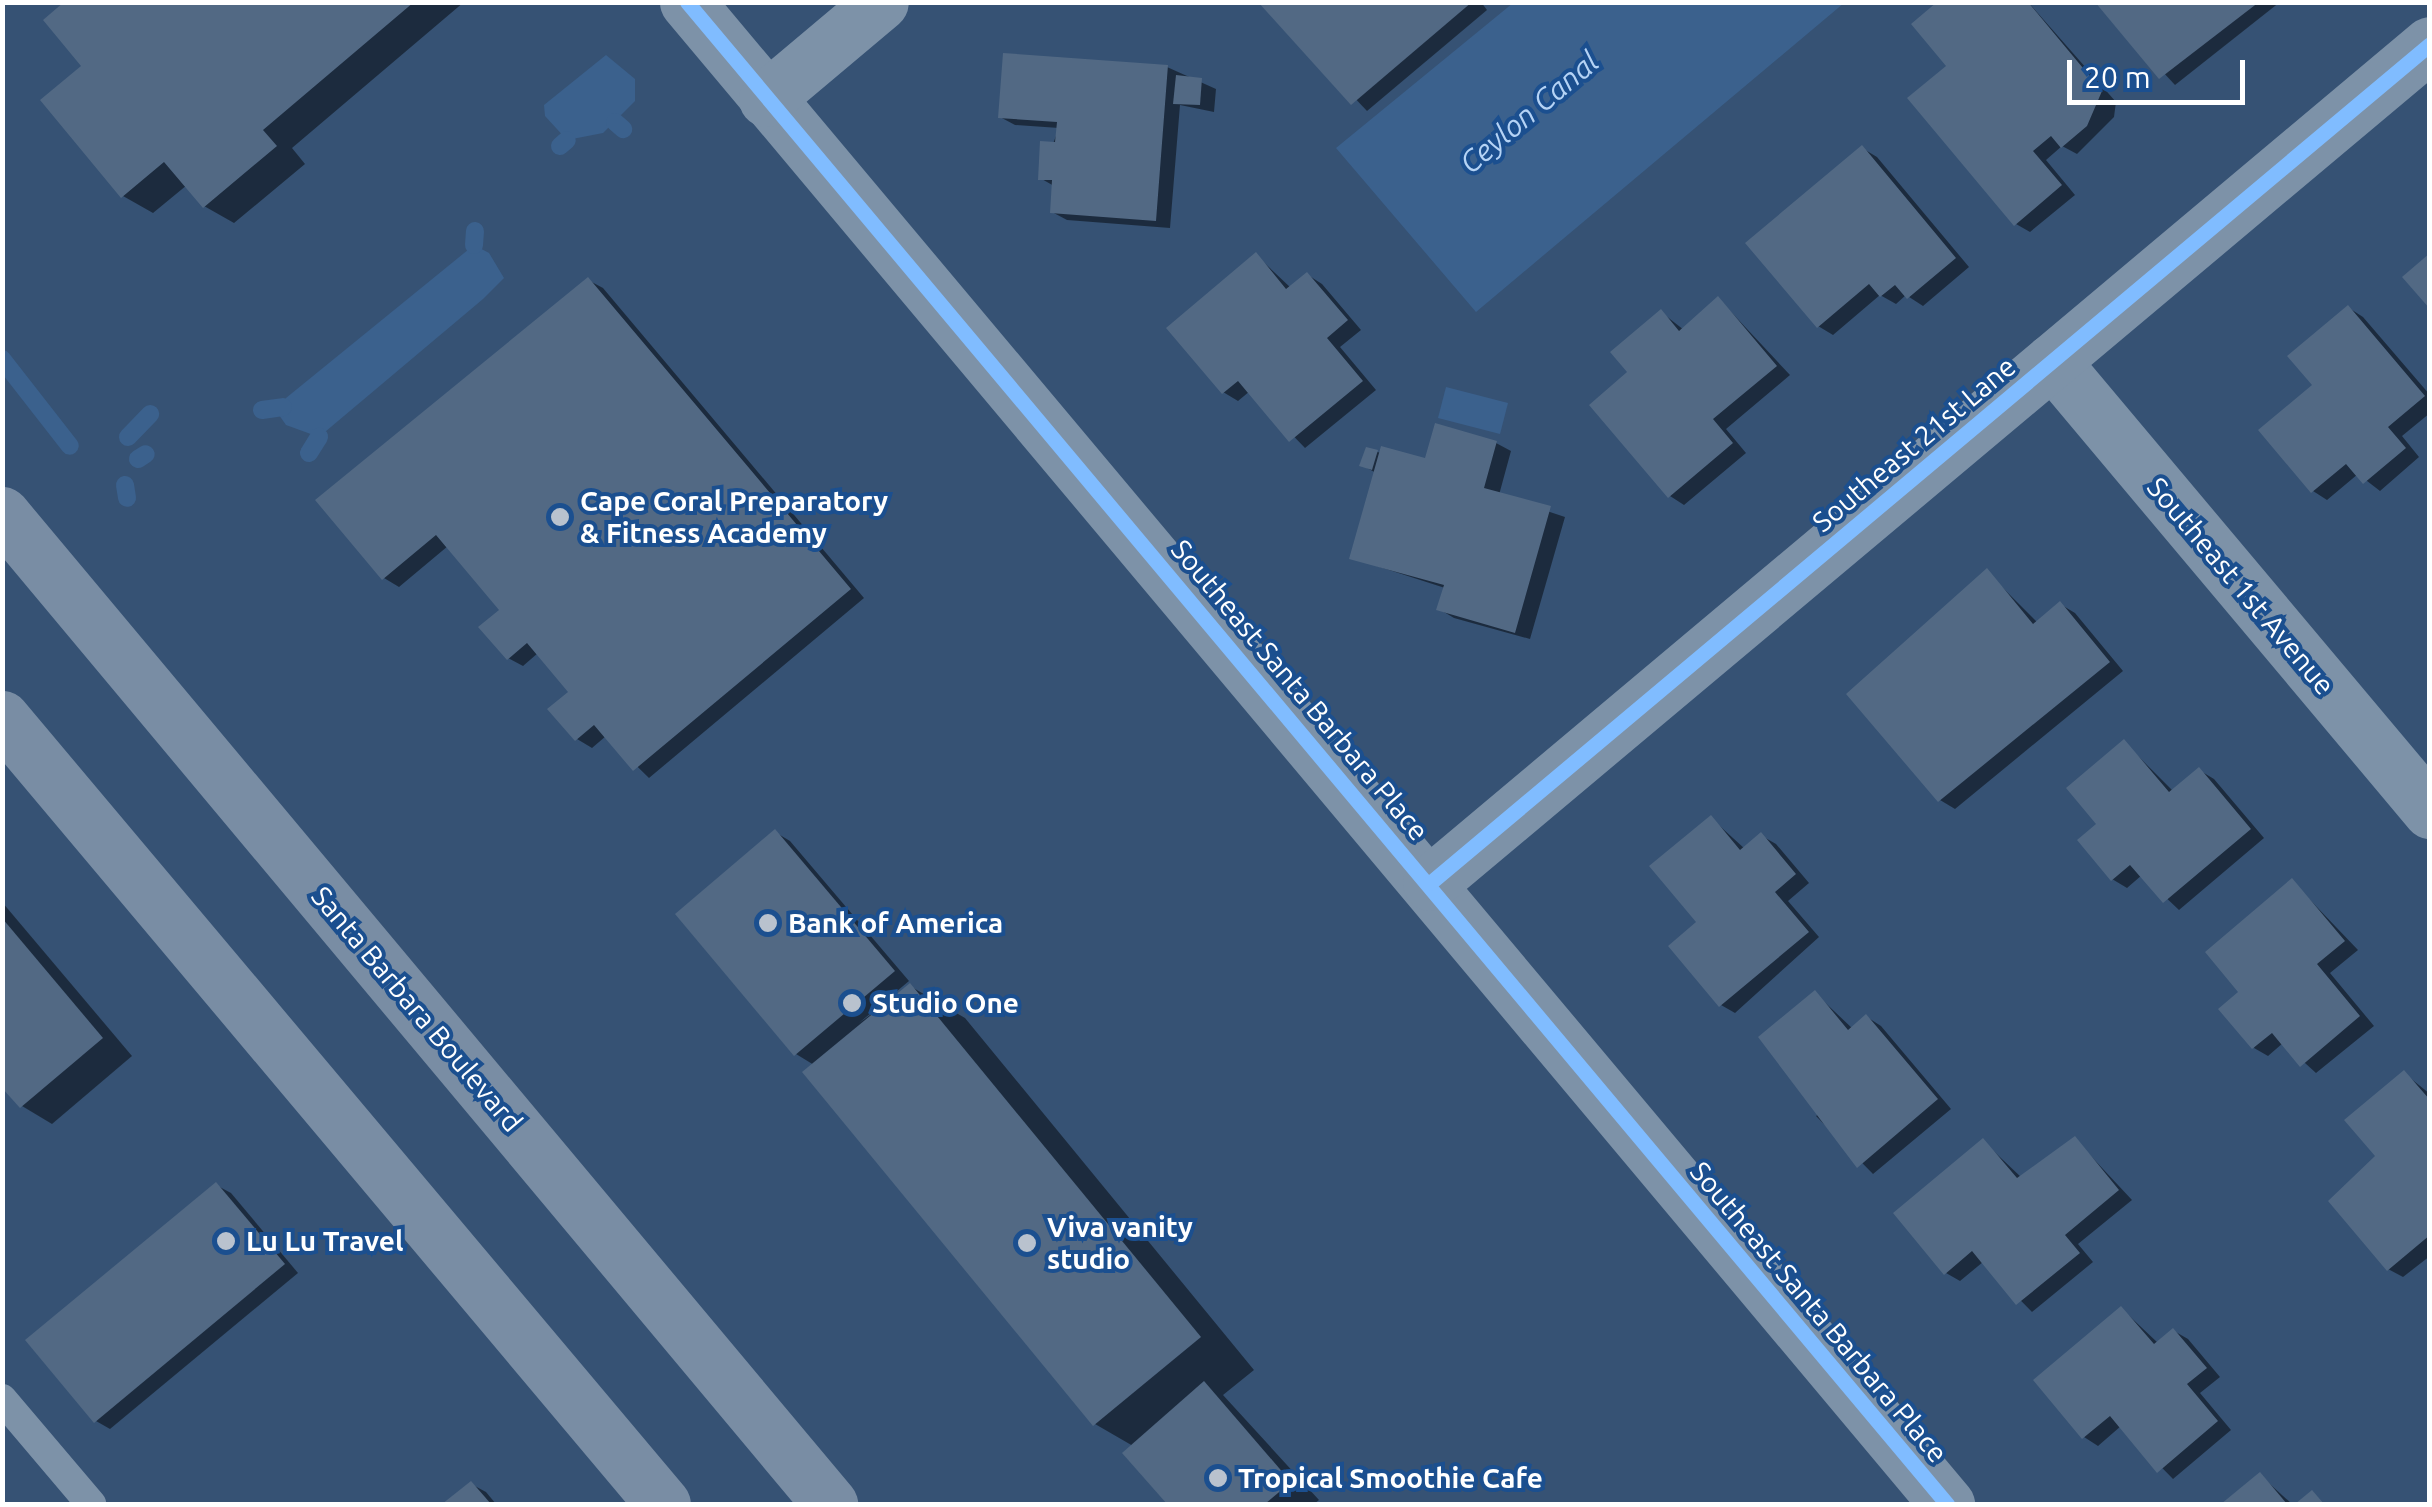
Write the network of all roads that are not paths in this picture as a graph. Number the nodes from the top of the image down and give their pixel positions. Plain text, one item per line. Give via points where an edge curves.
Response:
1 (687, 2) edge
2 (881, 2) edge
3 (2430, 44) edge
4 (766, 99) junction
5 (2052, 361) junction
6 (2, 514) edge
7 (2, 718) edge
8 (2430, 811) edge
9 (1430, 883) junction
10 (2, 1399) edge
11 (91, 1504) edge
12 (663, 1504) edge
13 (830, 1504) edge
14 (1947, 1504) edge

1 - 4 street, Southeast Santa Barbara Place
2 - 4 street
3 - 5 street, Southeast 21st Lane
4 - 9 street, Southeast Santa Barbara Place
5 - 8 street, Southeast 1st Avenue
5 - 9 street, Southeast 21st Lane
6 - 13 main road, Santa Barbara Boulevard
7 - 12 main road
9 - 14 street, Southeast Santa Barbara Place
10 - 11 lane

